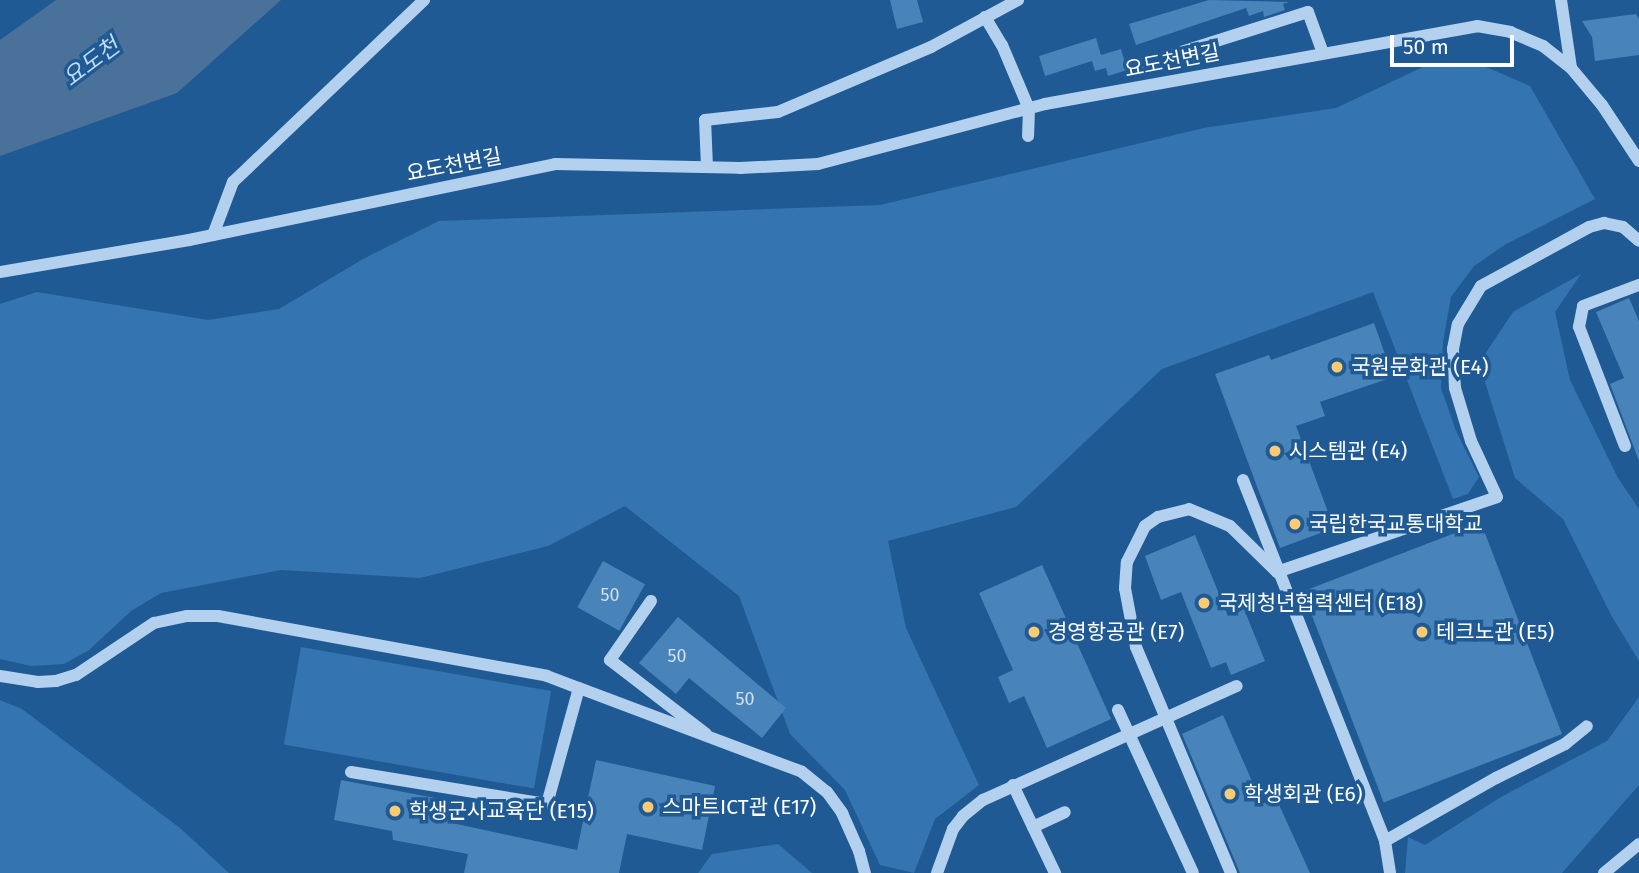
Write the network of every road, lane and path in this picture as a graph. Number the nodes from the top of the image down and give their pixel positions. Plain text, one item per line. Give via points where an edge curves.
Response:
1 (424, 0) edge
2 (1018, 0) edge
3 (1561, 0) edge
4 (985, 17) junction
5 (1323, 53) junction
6 (1140, 65) dead end
7 (1571, 68) junction
8 (1029, 109) junction
9 (1028, 136) dead end
10 (1639, 161) edge
11 (706, 167) junction
12 (213, 235) junction
13 (1639, 241) edge
14 (0, 272) edge
15 (1639, 285) edge
16 (1625, 446) dead end
17 (1243, 480) dead end
18 (1278, 572) junction
19 (651, 601) dead end
20 (0, 676) edge
21 (1237, 686) dead end
22 (579, 688) junction
23 (1118, 710) dead end
24 (1164, 718) junction
25 (1587, 726) dead end
26 (1129, 734) junction
27 (715, 741) junction
28 (351, 772) dead end
29 (1013, 785) junction
30 (1065, 812) dead end
31 (1033, 827) junction
32 (1385, 841) junction
33 (1639, 844) edge
34 (865, 873) edge
35 (937, 873) edge
36 (1055, 873) edge
37 (1193, 873) edge
38 (1231, 873) edge
39 (1390, 873) edge
40 (1604, 873) edge

1 - 12 street via 233,182
2 - 4 street
3 - 7 street
4 - 8 street
4 - 11 street via 931,47 778,113 705,120
5 - 6 street, 요도천변길 via 1308,12
5 - 7 street, 요도천변길 via 1477,26 1510,32 1543,46
5 - 8 street, 요도천변길
7 - 10 street, 요도천변길
8 - 9 street
8 - 11 street, 요도천변길 via 818,164
11 - 12 street, 요도천변길 via 555,164
12 - 14 street, 요도천변길
13 - 18 street via 1623,227 1604,223 1589,227 1481,286 1458,324 1453,349 1455,388 1471,441 1497,497
15 - 16 street via 1583,306 1579,327
17 - 18 street
18 - 24 street via 1230,526 1210,515 1189,509 1158,517 1146,526 1127,562 1125,588 1136,646
18 - 32 street
19 - 27 street via 610,660
20 - 22 street via 56,681 76,675 154,622 218,616 547,676
21 - 24 street
22 - 27 street
22 - 28 street via 547,804
23 - 26 street
24 - 26 street
24 - 38 street
25 - 32 street via 1565,744
26 - 29 street
26 - 37 street
27 - 34 street via 779,761 828,792 842,813
29 - 31 street
29 - 35 street via 962,816
30 - 31 street
31 - 36 street
32 - 39 street
33 - 40 street

